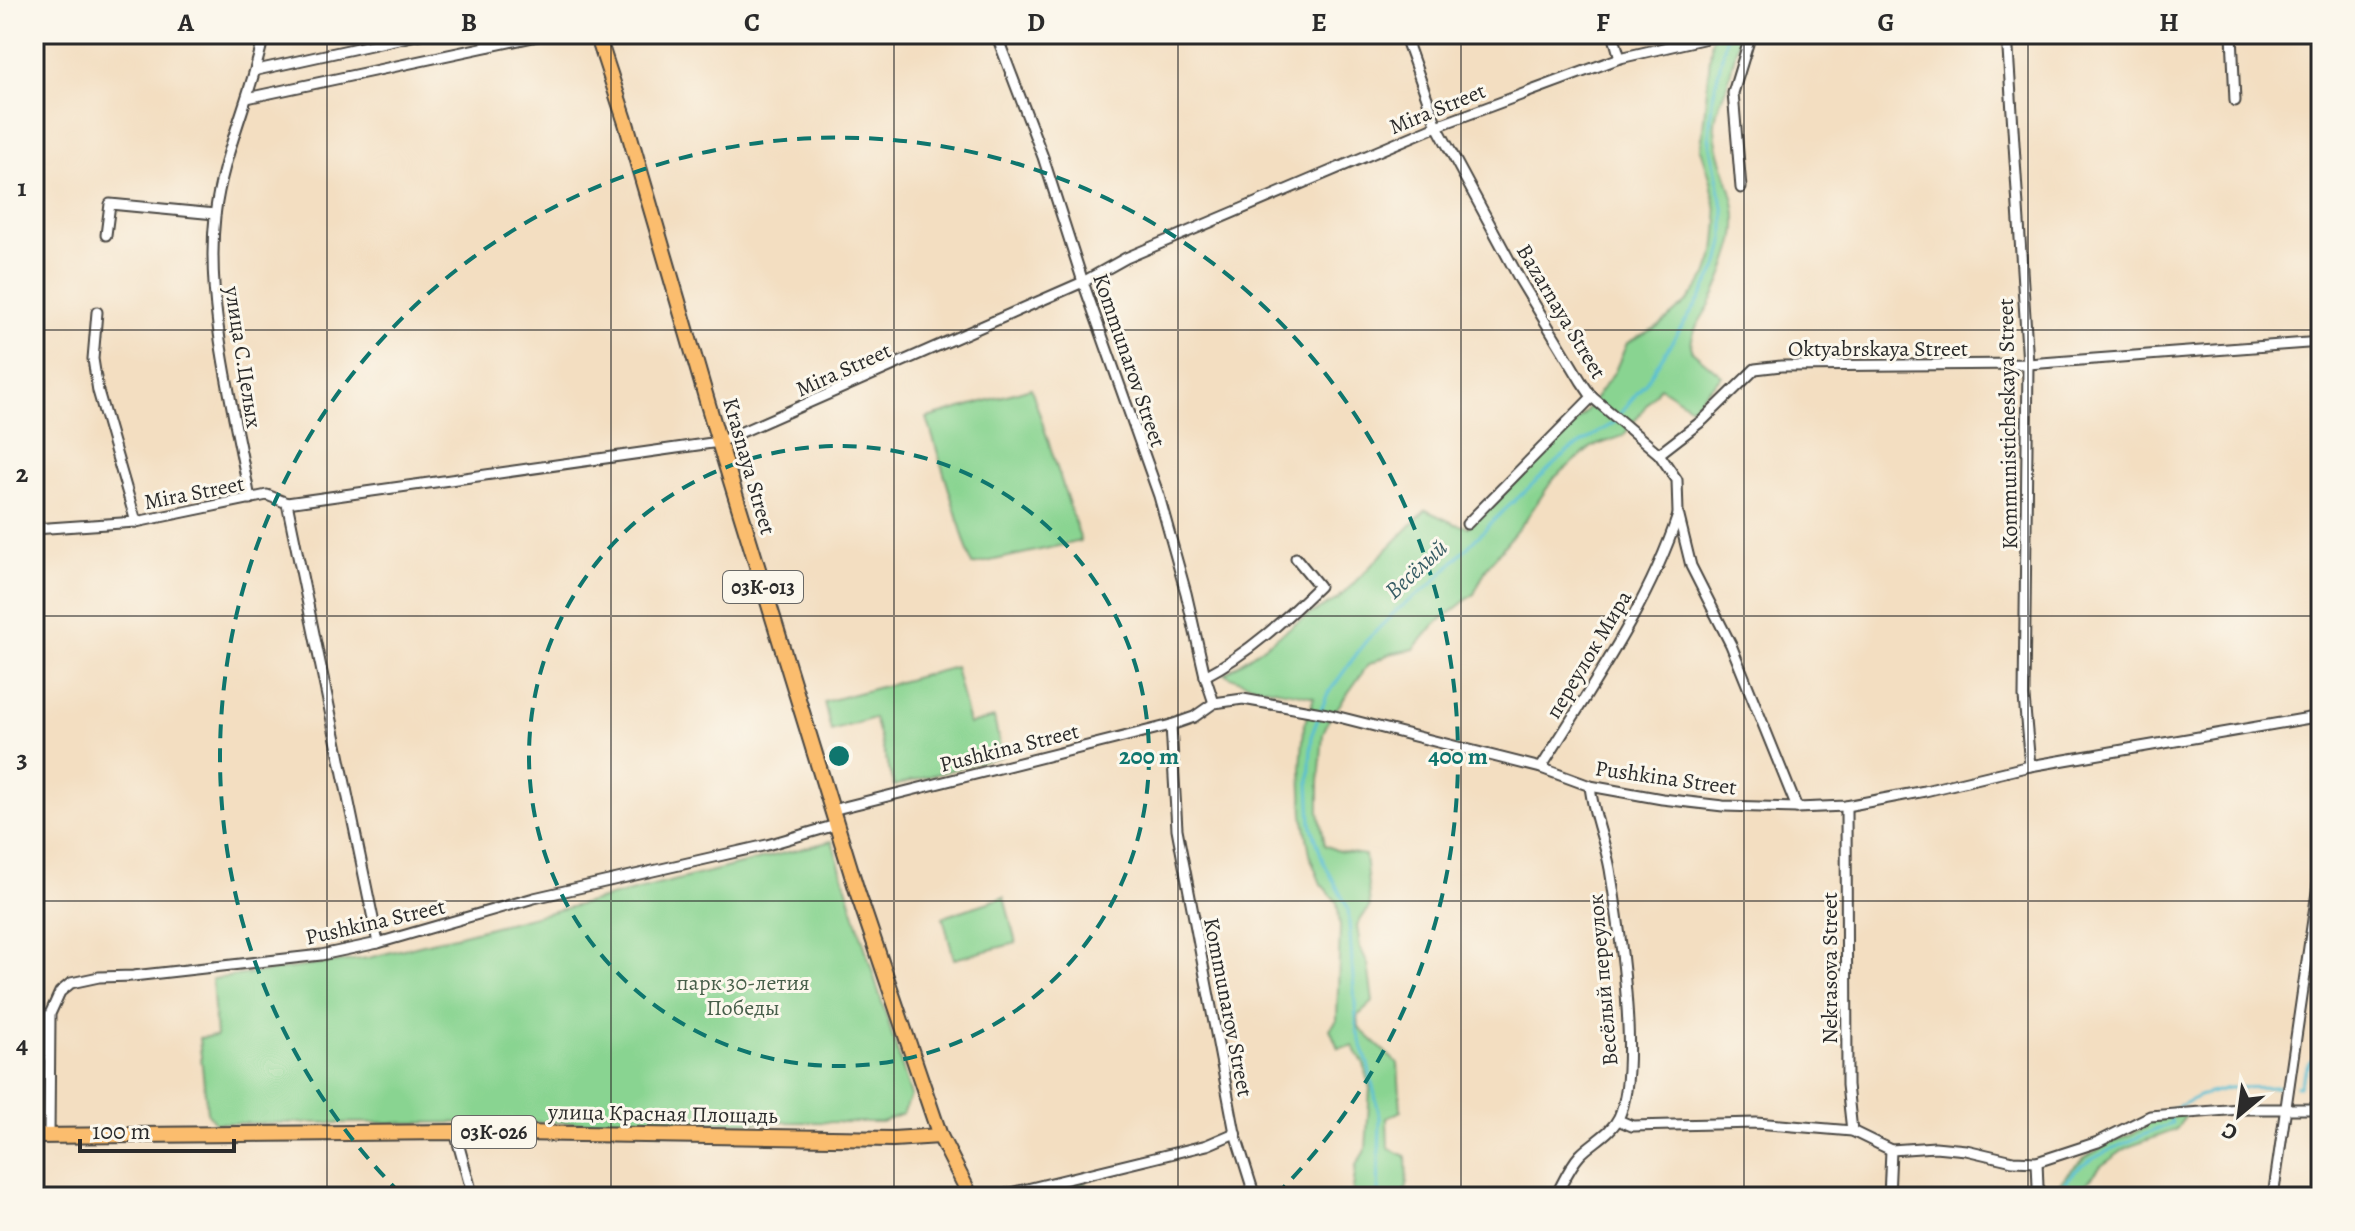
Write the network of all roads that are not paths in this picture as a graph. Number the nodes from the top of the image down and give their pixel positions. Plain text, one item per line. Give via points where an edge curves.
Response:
1 (264, 34) edge
2 (421, 34) edge
3 (486, 34) edge
4 (547, 34) edge
5 (597, 34) edge
6 (996, 34) edge
7 (1404, 34) edge
8 (1613, 34) edge
9 (1724, 34) edge
10 (1751, 34) edge
11 (2007, 34) edge
12 (2232, 34) edge
13 (489, 46) junction
14 (1620, 58) junction
15 (257, 70) junction
16 (247, 98) junction
17 (2235, 101) dead end
18 (1437, 126) junction
19 (1741, 188) dead end
20 (215, 214) junction
21 (106, 235) dead end
22 (1083, 282) junction
23 (97, 312) dead end
24 (2321, 342) edge
25 (2028, 364) junction
26 (1592, 397) junction
27 (719, 442) junction
28 (1659, 454) junction
29 (250, 499) junction
30 (287, 503) junction
31 (1678, 513) junction
32 (136, 522) junction
33 (1467, 524) dead end
34 (34, 529) edge
35 (1686, 553) junction
36 (1664, 556) junction
37 (1296, 558) dead end
38 (1205, 676) junction
39 (1214, 703) junction
40 (2321, 716) edge
41 (1171, 725) junction
42 (2030, 766) junction
43 (1541, 768) junction
44 (1590, 786) junction
45 (1846, 806) junction
46 (1797, 808) junction
47 (832, 810) junction
48 (836, 825) junction
49 (2321, 864) edge
50 (378, 943) junction
51 (60, 992) joint
52 (2321, 1109) edge
53 (2284, 1110) junction
54 (1618, 1120) junction
55 (1852, 1131) junction
56 (455, 1132) junction
57 (1235, 1133) junction
58 (42, 1136) edge
59 (940, 1136) junction
60 (1891, 1150) junction
61 (2037, 1162) junction
62 (473, 1197) edge
63 (971, 1197) edge
64 (994, 1197) edge
65 (1255, 1197) edge
66 (1555, 1197) edge
67 (1889, 1197) edge
68 (2045, 1197) edge
69 (2273, 1197) edge

1 - 15 street, улица С.Целых
2 - 15 street
3 - 13 street
4 - 13 street
5 - 27 main road, Krasnaya Street / 03К-013
6 - 22 street, Kommunarov Street
7 - 18 street, Bazarnaya Street
8 - 14 street
9 - 14 street, Mira Street
10 - 19 street via 1733,93
11 - 25 street, Kommunisticheskaya Street
12 - 17 street
13 - 16 street
14 - 18 street, Mira Street
15 - 16 street, улица С.Целых
16 - 20 street, улица С.Целых
18 - 22 street, Mira Street via 1126,258
18 - 26 street, Bazarnaya Street via 1520,280
20 - 21 street via 110,204
20 - 29 street, улица С.Целых via 214,296
22 - 27 street, Mira Street
22 - 38 street, Kommunarov Street via 1170,533
23 - 32 street via 93,359 98,391
24 - 25 street, Oktyabrskaya Street
25 - 28 street, Oktyabrskaya Street via 1755,369
25 - 42 street, Kommunisticheskaya Street via 2024,697
26 - 28 street, Bazarnaya Street
26 - 33 street
27 - 30 street, Mira Street
27 - 47 main road, Krasnaya Street / 03К-013
28 - 31 street, Bazarnaya Street via 1677,480
29 - 30 street, Mira Street via 267,495
29 - 32 street, Mira Street
30 - 50 street
31 - 35 street, Bazarnaya Street
31 - 36 street, переулок Мира
32 - 34 street, Mira Street
35 - 36 street via 1673,549
35 - 46 street, Bazarnaya Street via 1731,645
36 - 43 street, переулок Мира
37 - 38 street via 1319,586 1235,660
38 - 39 street, Kommunarov Street
39 - 41 street, Pushkina Street
39 - 43 street, Pushkina Street via 1243,699 1314,711
40 - 42 street, Pushkina Street
41 - 47 street, Pushkina Street
41 - 57 street, Kommunarov Street via 1177,829
42 - 45 street, Pushkina Street
43 - 44 street, Pushkina Street
44 - 46 street, Pushkina Street via 1708,805
44 - 54 street, Весёлый переулок via 1610,866 1625,993 1628,1071
45 - 46 street, Pushkina Street
45 - 55 street, Nekrasova Street via 1847,1085
47 - 48 main road, Krasnaya Street / 03К-013
48 - 50 street, Pushkina Street via 534,898
48 - 59 main road, Krasnaya Street / 03К-013
49 - 53 street
50 - 51 street, Pushkina Street via 321,955 81,979
51 - 58 street, улица Красная Площадь via 50,1014
52 - 53 street
53 - 61 street via 2150,1116 2098,1142
53 - 69 street
54 - 55 street via 1632,1126 1756,1123
54 - 66 street via 1575,1161
55 - 60 street
56 - 58 main road, улица Красная Площадь / 03К-026
56 - 59 main road, улица Красная Площадь / 03К-026
56 - 62 street
57 - 64 street via 1207,1145
57 - 65 street, Kommunarov Street
59 - 63 main road, Krasnaya Street
60 - 61 street via 1935,1147
60 - 67 street
61 - 68 street via 2038,1187

